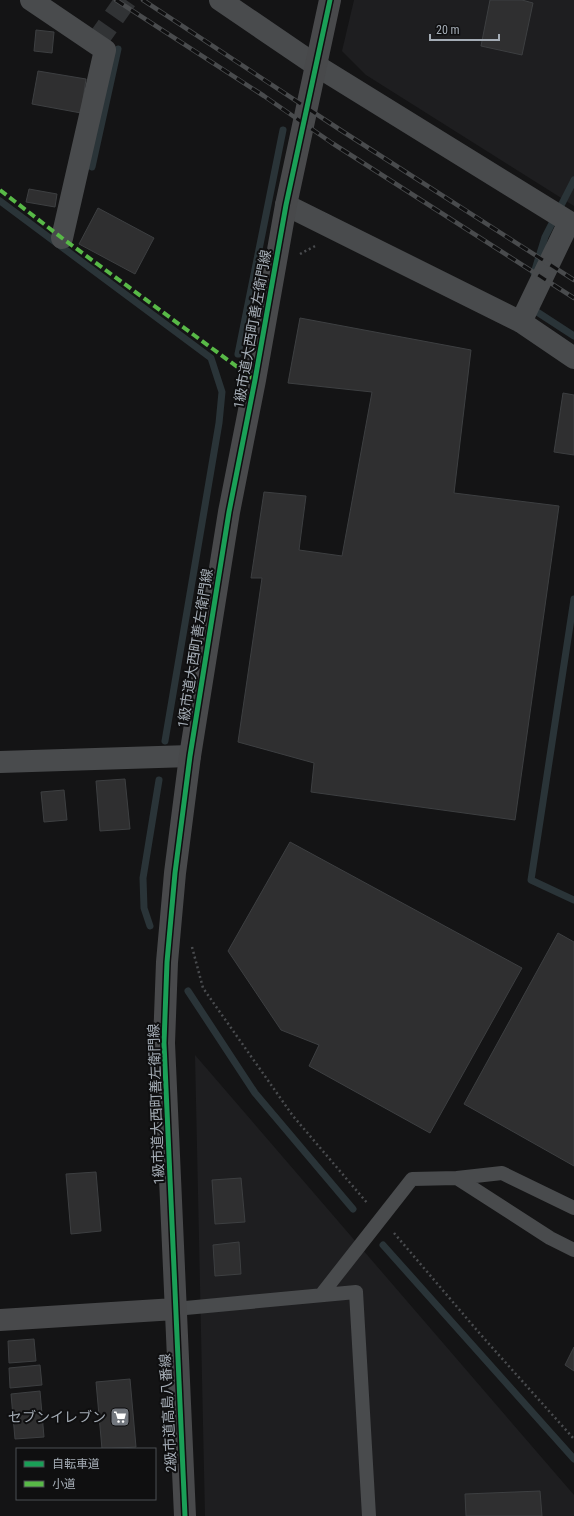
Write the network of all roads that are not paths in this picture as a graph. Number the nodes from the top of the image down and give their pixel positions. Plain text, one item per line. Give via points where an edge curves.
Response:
1 (31, 0) edge
2 (220, 0) edge
3 (330, 0) edge
4 (317, 66) junction
5 (286, 205) junction
6 (572, 223) edge
7 (62, 238) dead end
8 (521, 322) junction
9 (574, 358) edge
10 (190, 756) junction
11 (0, 762) edge
12 (458, 1178) junction
13 (574, 1208) edge
14 (574, 1250) edge
15 (321, 1295) junction
16 (175, 1309) junction
17 (0, 1320) edge
18 (184, 1516) edge
19 (369, 1516) edge

1 - 7 street via 106,50
2 - 4 street
3 - 4 street, 1級市道大西町善左衛門線
4 - 5 street, 1級市道大西町善左衛門線
4 - 6 street
5 - 8 street
5 - 10 street, 1級市道大西町善左衛門線 via 229,512
6 - 8 street
8 - 9 street
10 - 11 street
10 - 16 street, 1級市道大西町善左衛門線 via 175,873 167,962 164,1043
12 - 13 lane via 502,1173
12 - 14 lane via 550,1238
12 - 15 lane via 412,1179
15 - 16 lane
15 - 19 lane via 356,1292
16 - 17 street
16 - 18 street, 2級市道高島八番線

